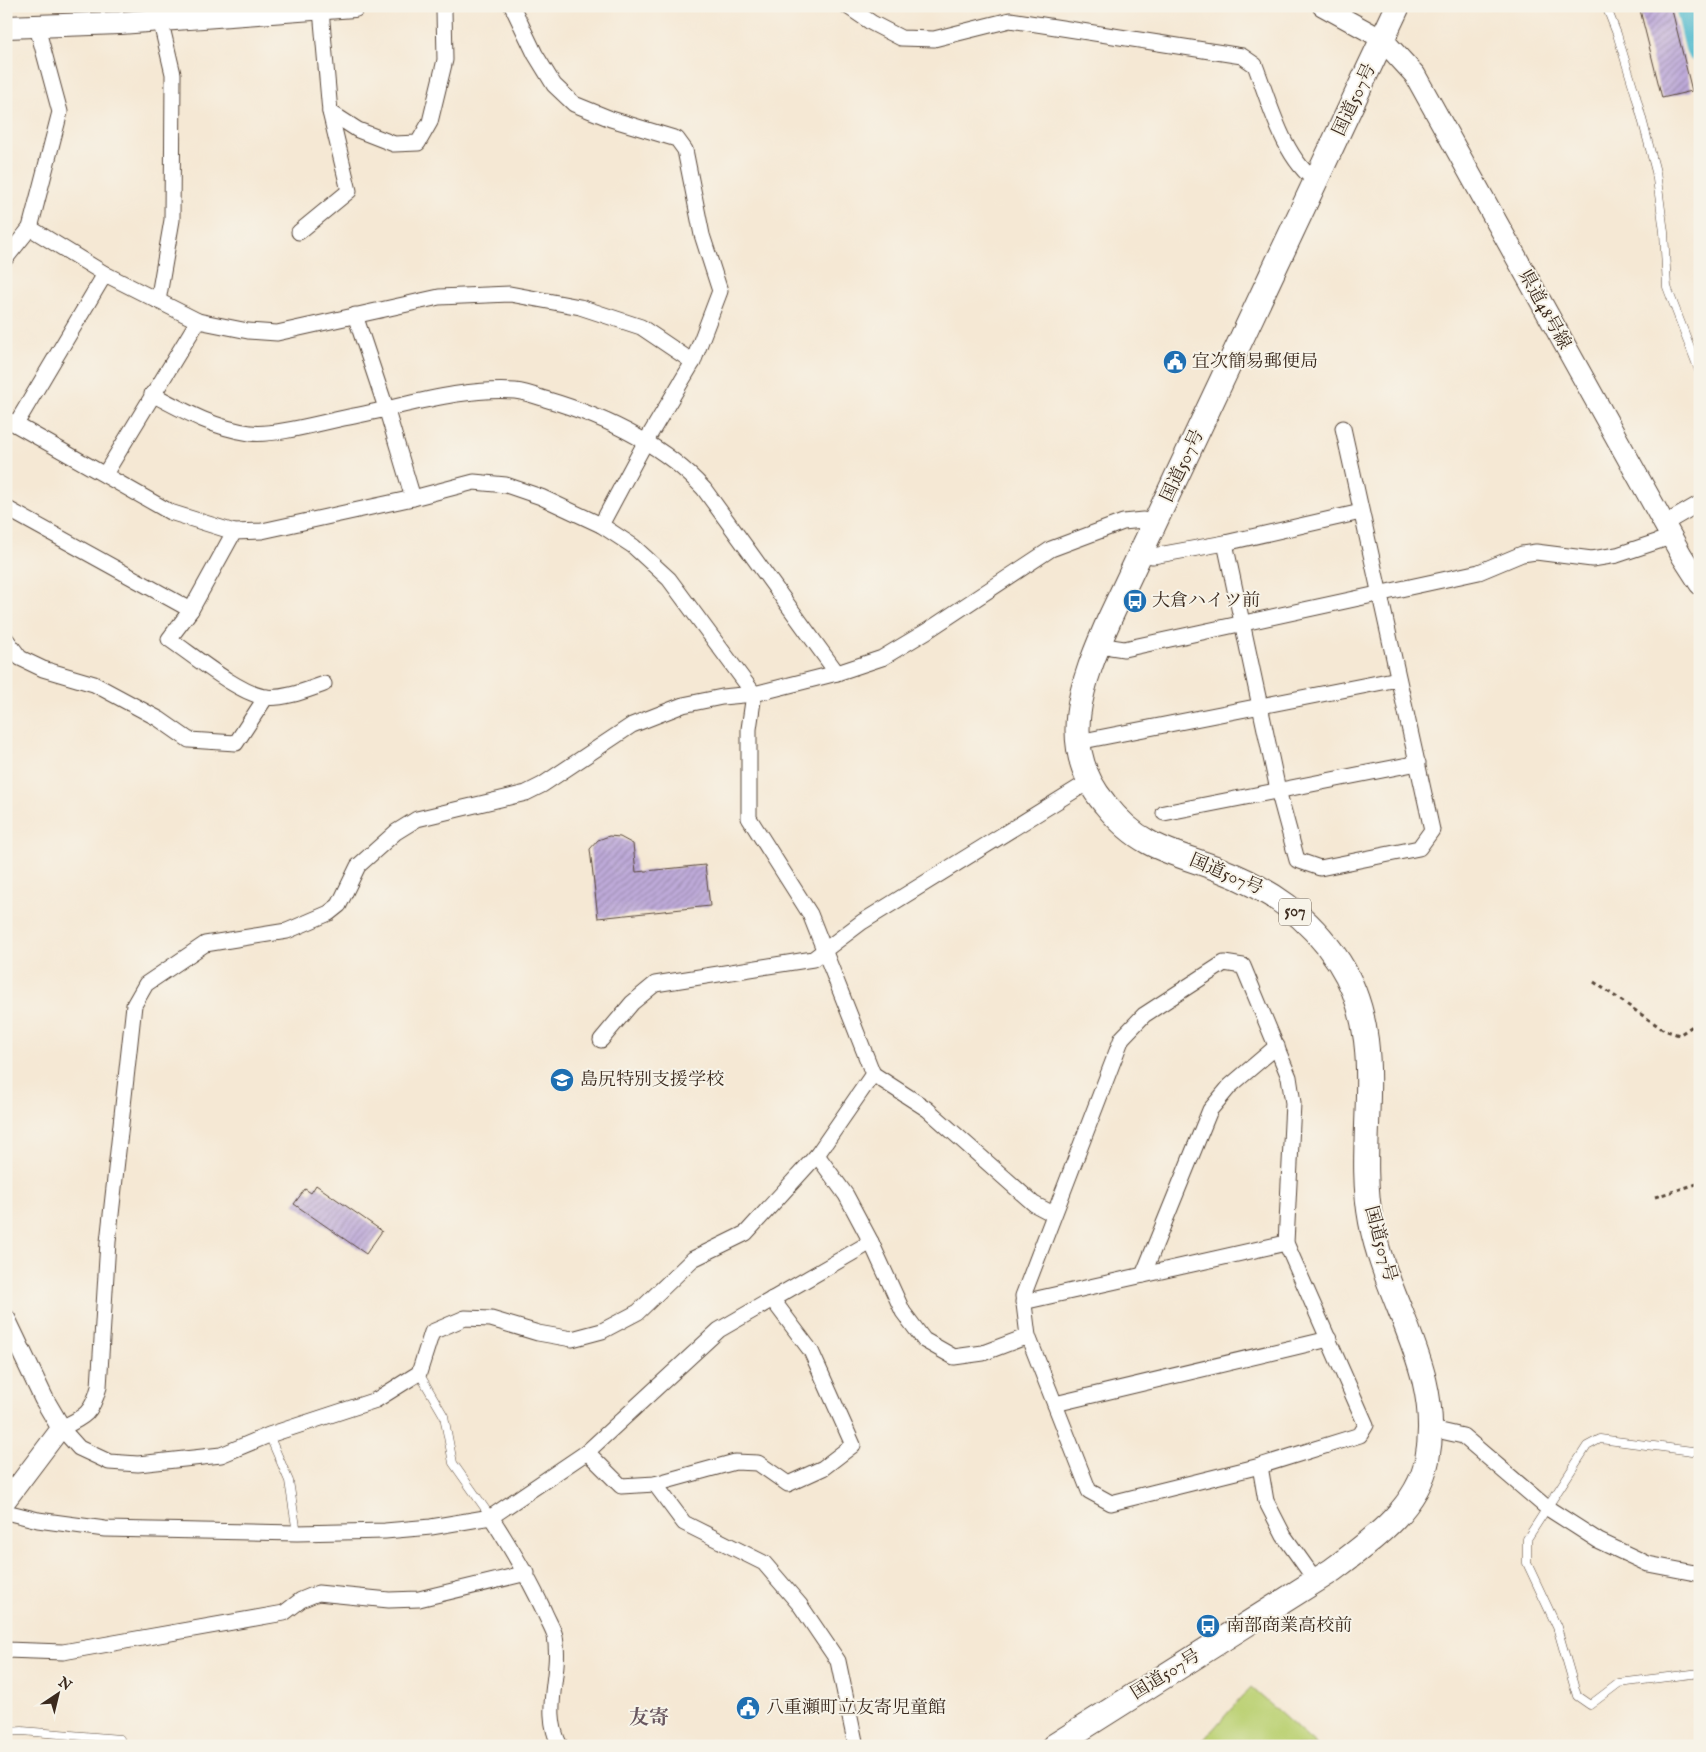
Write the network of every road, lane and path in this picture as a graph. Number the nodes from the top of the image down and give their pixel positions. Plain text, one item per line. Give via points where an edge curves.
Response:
1 (354, 6) edge
2 (442, 6) edge
3 (512, 6) edge
4 (847, 6) edge
5 (1322, 6) edge
6 (1398, 6) edge
7 (1606, 6) edge
8 (328, 8) edge
9 (240, 10) edge
10 (159, 13) edge
11 (6, 27) edge
12 (37, 27) junction
13 (1382, 40) junction
14 (330, 112) junction
15 (1317, 182) junction
16 (30, 228) junction
17 (299, 232) dead end
18 (6, 258) edge
19 (105, 274) junction
20 (158, 300) junction
21 (355, 315) junction
22 (198, 320) junction
23 (693, 362) junction
24 (1700, 373) edge
25 (152, 394) junction
26 (387, 410) junction
27 (11, 421) edge
28 (1343, 428) dead end
29 (646, 441) junction
30 (105, 474) junction
31 (412, 498) junction
32 (1700, 504) edge
33 (6, 508) edge
34 (1361, 512) junction
35 (1155, 523) junction
36 (601, 525) junction
37 (1667, 530) junction
38 (234, 532) junction
39 (1225, 543) junction
40 (1140, 554) junction
41 (1700, 584) edge
42 (1380, 595) junction
43 (191, 610) junction
44 (1243, 624) junction
45 (6, 639) edge
46 (1100, 642) junction
47 (836, 673) junction
48 (1398, 679) junction
49 (324, 684) dead end
50 (754, 694) junction
51 (266, 698) junction
52 (1262, 707) junction
53 (1078, 742) junction
54 (1418, 762) junction
55 (1088, 782) junction
56 (1278, 790) junction
57 (1164, 813) dead end
58 (826, 951) junction
59 (1594, 982) dead end
60 (1700, 1022) edge
61 (601, 1040) dead end
62 (1277, 1046) junction
63 (873, 1074) junction
64 (817, 1155) junction
65 (1700, 1183) edge
66 (1655, 1197) dead end
67 (1053, 1214) junction
68 (871, 1242) junction
69 (1286, 1243) junction
70 (1143, 1275) junction
71 (772, 1299) junction
72 (1023, 1302) junction
73 (6, 1319) edge
74 (1028, 1336) junction
75 (1329, 1339) junction
76 (419, 1373) junction
77 (1055, 1404) junction
78 (61, 1428) junction
79 (1432, 1429) junction
80 (269, 1436) junction
81 (588, 1452) junction
82 (1700, 1452) edge
83 (1260, 1466) junction
84 (655, 1484) junction
85 (6, 1501) edge
86 (1546, 1507) junction
87 (6, 1512) edge
88 (491, 1517) junction
89 (297, 1533) junction
90 (527, 1573) junction
91 (1700, 1574) edge
92 (1316, 1581) junction
93 (6, 1650) edge
94 (1700, 1673) edge
95 (6, 1732) edge
96 (120, 1739) dead end
97 (560, 1746) edge
98 (856, 1746) edge
99 (1054, 1746) edge

1 - 8 main road
2 - 14 street via 445,60 430,122 418,143 394,144 358,130
3 - 23 street via 554,85 574,104 677,139 685,150 702,235 720,291
4 - 15 street via 901,38 934,39 1010,20 1242,56 1255,65 1293,159
5 - 13 street
6 - 13 highway, 国道507号 / 507
7 - 24 lane via 1631,78 1656,172 1667,287
8 - 9 main road
8 - 14 street
9 - 10 main road
10 - 12 main road
10 - 20 street via 173,74 172,220
11 - 12 main road
12 - 16 street via 60,112
13 - 15 highway, 国道507号 / 507
13 - 37 main road, 県道48号線 via 1415,75
14 - 17 street via 348,192
15 - 35 highway, 国道507号 / 507
16 - 18 street
16 - 19 street
19 - 20 street
19 - 27 street
20 - 22 street
21 - 22 street via 277,333 248,331
21 - 23 street via 439,297 510,294 580,307 641,327
21 - 26 street
22 - 25 street
23 - 29 street
25 - 26 street via 192,416 253,433
25 - 30 street
26 - 29 street via 462,394 517,391 566,405
26 - 31 street
27 - 30 street
28 - 34 street
29 - 36 street
29 - 47 street via 686,470 704,489
30 - 38 street via 170,512
31 - 36 street via 474,482 506,486 542,497
31 - 38 street via 262,532
32 - 37 street
33 - 43 street
34 - 39 street
34 - 42 street
35 - 40 highway, 国道507号 / 507
35 - 47 street via 1143,520 1123,522 1051,549 882,658
36 - 50 street via 633,546 669,579
37 - 41 main road, 県道48号線
37 - 42 street via 1617,555 1592,558 1536,552 1522,554 1479,572
38 - 43 street
39 - 40 street via 1153,556
39 - 44 street
40 - 46 highway, 国道507号 / 507
42 - 44 street
42 - 48 street
43 - 51 street via 169,640 249,693
44 - 46 street via 1124,649
44 - 52 street
45 - 51 street via 20,658 43,669 94,684 159,719 190,740 236,743
46 - 53 highway, 国道507号 / 507 via 1078,706
47 - 50 street
48 - 52 street
48 - 54 street
49 - 51 street via 302,692
50 - 58 street via 749,729 749,818 810,914
50 - 78 street via 683,705 632,725 526,793 416,819 358,866 339,905 329,913 287,932 205,944 146,984 134,1004 108,1242 99,1388 95,1404 84,1418
52 - 53 street
52 - 56 street
53 - 55 highway, 国道507号 / 507
54 - 56 street
54 - 56 street via 1432,830 1419,848 1320,868 1298,860
55 - 58 street via 862,922
55 - 79 highway, 国道507号 / 507 via 1114,816 1147,842 1255,884 1277,898 1316,931 1342,966 1359,1006 1368,1049 1366,1156 1371,1223 1394,1295 1422,1366
56 - 57 street
58 - 61 street via 813,959 655,984 632,1003
58 - 63 street
59 - 60 path via 1664,1030 1679,1035
62 - 67 street via 1243,966 1224,963 1144,1015 1122,1038
62 - 69 street via 1289,1077 1293,1103
62 - 70 street via 1230,1086 1210,1110
63 - 64 street
63 - 67 street via 927,1108 1034,1204
64 - 68 street via 846,1195
64 - 76 street via 746,1233 693,1259 638,1312 602,1331 572,1339 538,1333 491,1318 465,1318 432,1332
65 - 66 path
67 - 72 street
68 - 71 street
68 - 74 street via 902,1312 924,1340 954,1357 983,1353
69 - 70 street
69 - 75 street
70 - 72 street
71 - 81 street via 719,1330
71 - 84 street via 811,1351 853,1445 823,1468 788,1484 758,1463 735,1462
72 - 74 street
73 - 78 street
74 - 77 street
75 - 77 street
75 - 83 street via 1366,1425 1360,1435
76 - 80 street via 376,1400
76 - 88 lane via 444,1416 453,1463
77 - 83 street via 1089,1491 1112,1503
78 - 80 street via 79,1448 102,1459 138,1464 221,1455
78 - 85 street
79 - 86 street via 1463,1436
79 - 92 highway, 国道507号 / 507 via 1424,1473 1410,1500 1372,1538
80 - 89 lane via 288,1481
81 - 84 street via 621,1486
81 - 88 street
82 - 86 lane via 1600,1439 1587,1446
83 - 92 street via 1266,1501 1284,1536
84 - 98 street via 684,1523 764,1562 789,1590 838,1661
86 - 91 street via 1599,1541 1648,1564
86 - 94 lane via 1527,1539 1527,1563 1556,1627 1577,1696 1590,1705 1619,1683
87 - 89 street via 38,1520 105,1528
88 - 89 street via 394,1530
88 - 90 street
90 - 93 street via 419,1599 389,1600 318,1593 301,1600 284,1613 63,1652
90 - 97 street via 554,1635 556,1667 550,1717
92 - 99 highway, 国道507号 / 507
95 - 96 lane via 22,1730

